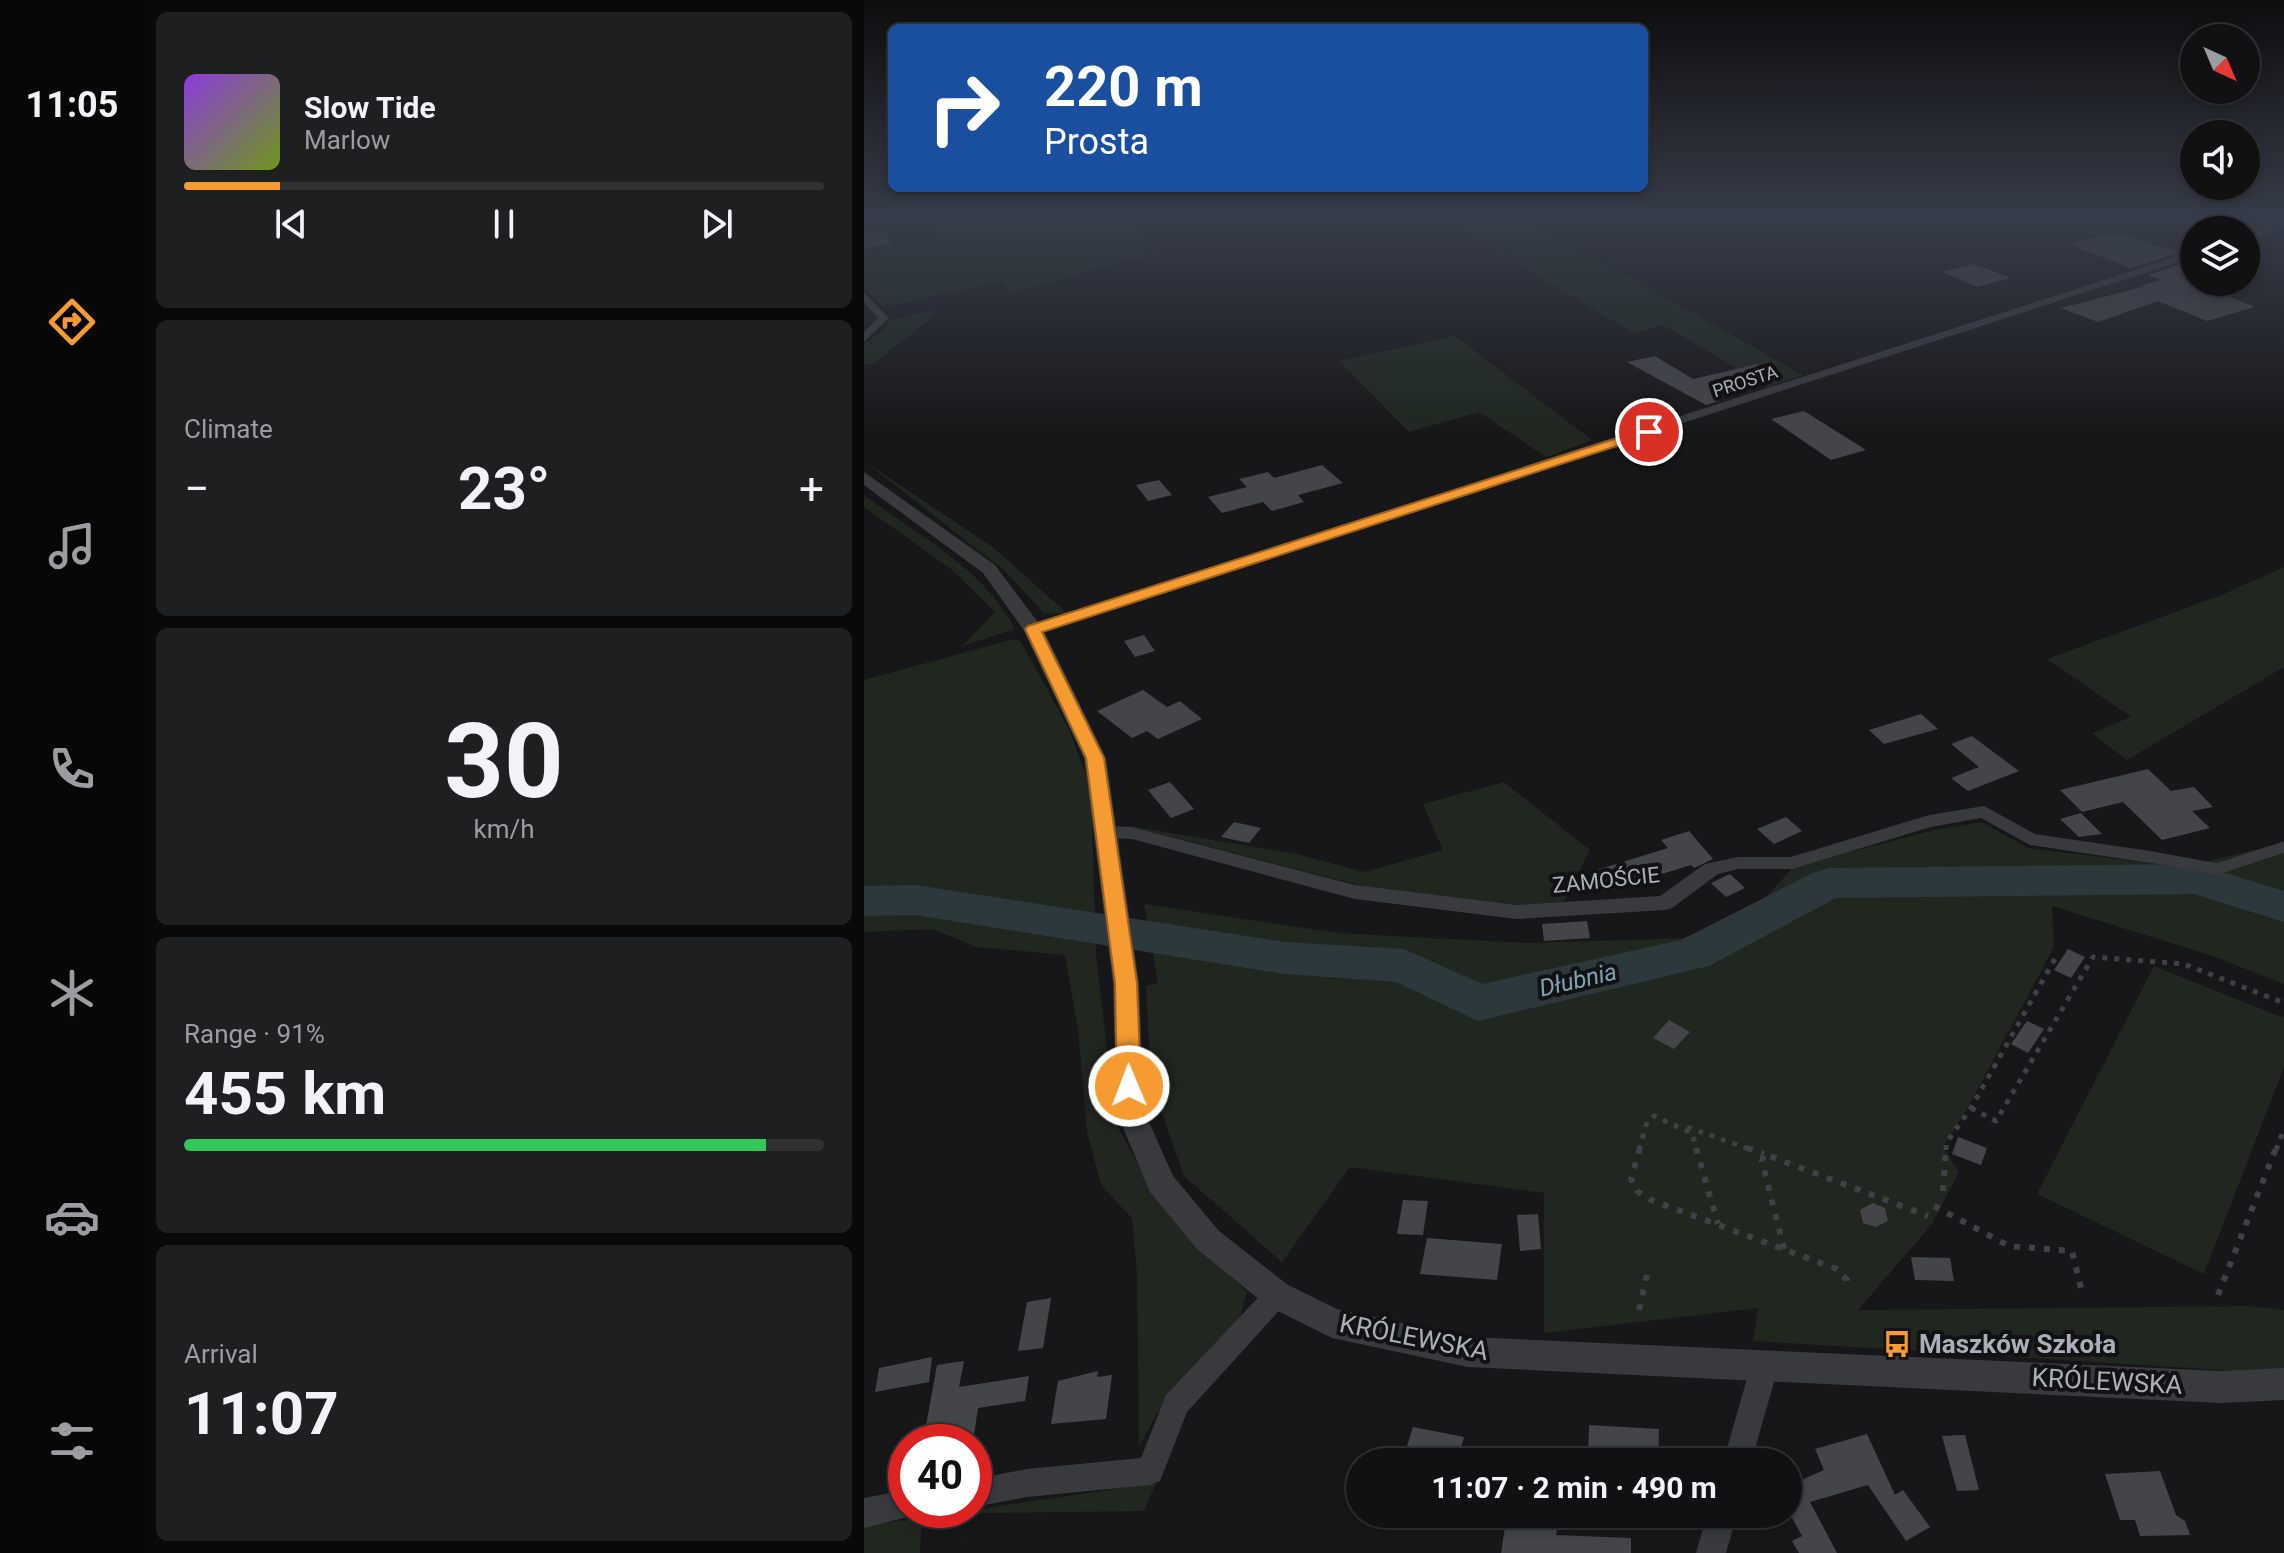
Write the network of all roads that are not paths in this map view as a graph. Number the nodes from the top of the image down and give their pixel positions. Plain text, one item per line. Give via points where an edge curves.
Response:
1 (2084, 289) edge
2 (864, 296) edge
3 (864, 339) edge
4 (864, 477) edge
5 (1033, 629) junction
6 (1104, 832) junction
7 (2284, 847) edge
8 (2157, 858) joint
9 (1277, 1295) junction
10 (1765, 1365) junction
11 (2284, 1384) edge
12 (1741, 1448) edge
13 (992, 1490) edge
14 (888, 1508) edge
15 (864, 1513) edge
16 (1718, 1528) edge
17 (1711, 1553) edge

1 - 5 street, PROSTA
2 - 3 street via 884,318
4 - 5 street, KRÓLEWSKA via 989,569
5 - 6 street, KRÓLEWSKA via 1095,758
6 - 8 street, ZAMOŚCIE via 1132,833 1355,892 1517,912 1665,903 1712,869 1738,863 1792,863 1929,821 1984,812 2030,839
6 - 9 street, KRÓLEWSKA via 1126,983 1130,1111 1161,1183 1208,1240
7 - 8 lane, ZAMOŚCIE via 2217,869
9 - 10 street, KRÓLEWSKA via 1332,1323 1468,1352
9 - 13 street via 1176,1404 1150,1471
10 - 11 street, KRÓLEWSKA via 2221,1387
10 - 12 street
14 - 15 street
16 - 17 street

